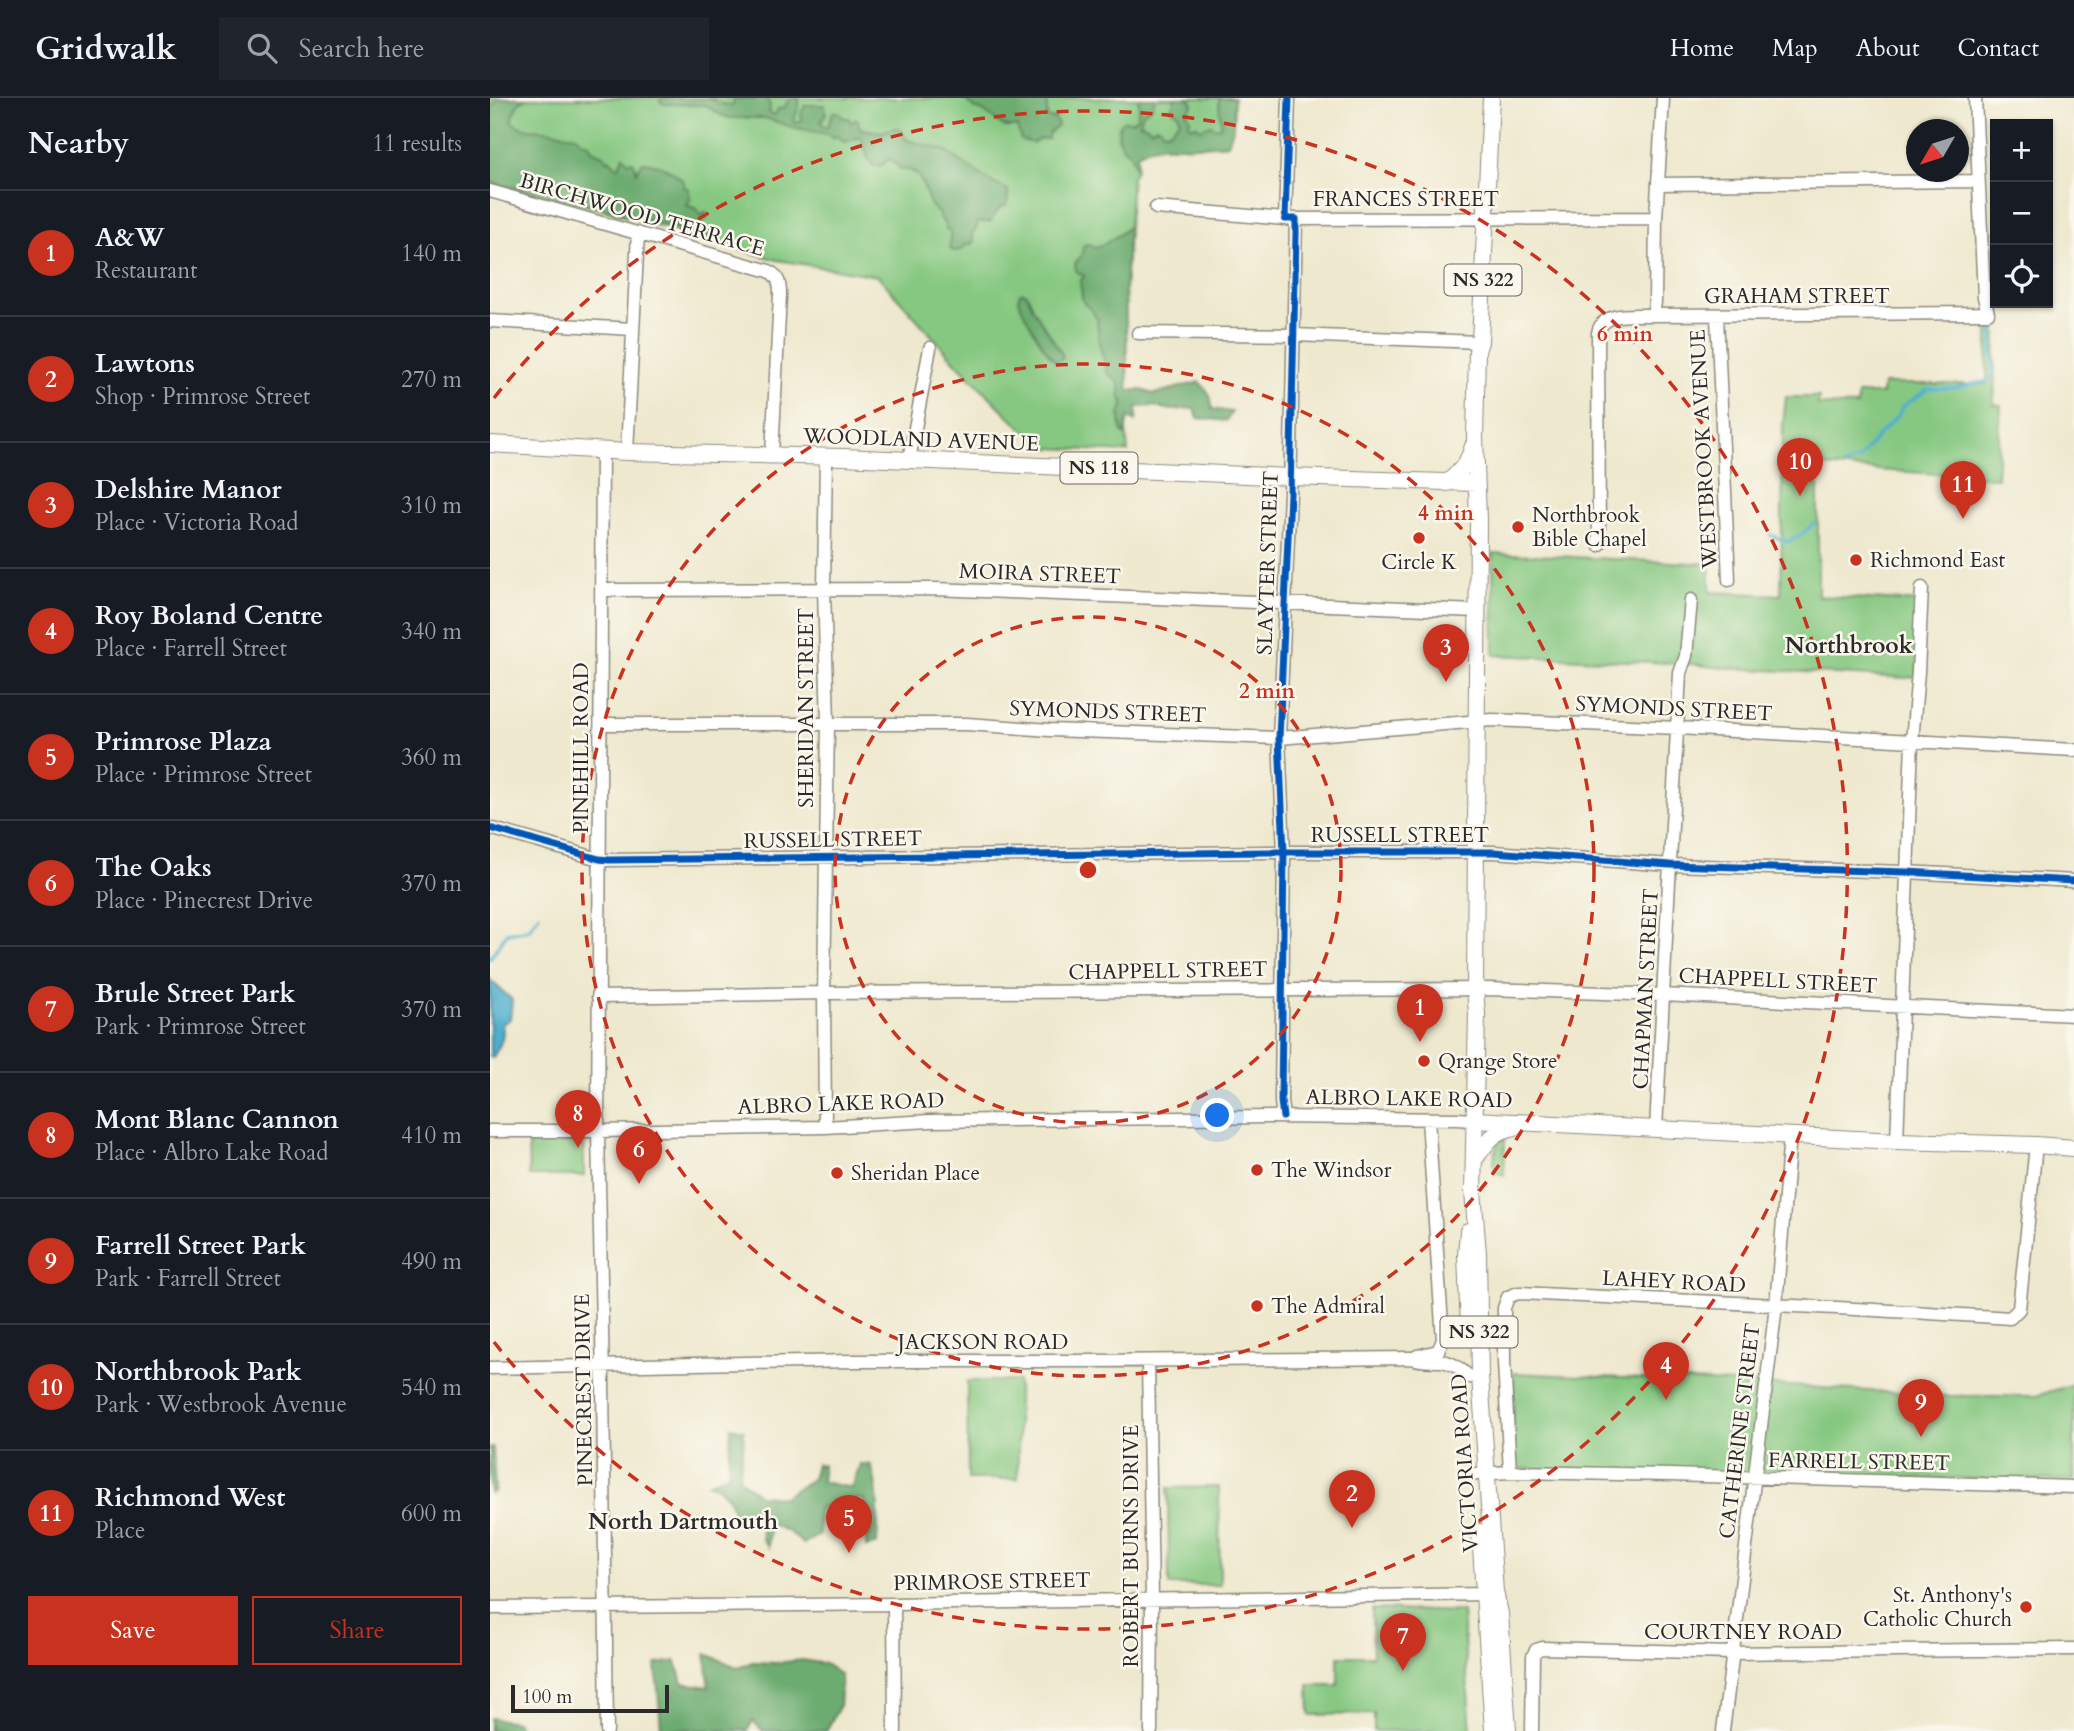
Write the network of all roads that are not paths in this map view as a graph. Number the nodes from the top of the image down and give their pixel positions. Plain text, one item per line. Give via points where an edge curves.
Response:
1 (1289, 98) edge
2 (1491, 98) edge
3 (1663, 98) edge
4 (1975, 98) edge
5 (1978, 181) junction
6 (1658, 184) junction
7 (490, 191) edge
8 (1156, 208) dead end
9 (1486, 218) junction
10 (1656, 218) junction
11 (1291, 219) junction
12 (638, 233) junction
13 (1653, 315) junction
14 (1717, 316) junction
15 (490, 321) edge
16 (633, 329) junction
17 (1138, 333) dead end
18 (1293, 335) junction
19 (1480, 342) junction
20 (930, 348) dead end
21 (1475, 437) junction
22 (490, 444) edge
23 (603, 450) junction
24 (627, 452) junction
25 (772, 455) junction
26 (826, 457) junction
27 (909, 460) junction
28 (1289, 477) junction
29 (1447, 483) junction
30 (1476, 483) junction
31 (1599, 545) dead end
32 (1729, 580) dead end
33 (824, 588) junction
34 (1922, 588) dead end
35 (601, 590) junction
36 (1691, 600) dead end
37 (1285, 602) junction
38 (1477, 611) junction
39 (1477, 721) junction
40 (828, 723) junction
41 (601, 724) junction
42 (1678, 728) junction
43 (1279, 738) junction
44 (1912, 741) junction
45 (2074, 750) edge
46 (490, 828) edge
47 (1284, 852) junction
48 (1476, 852) junction
49 (825, 857) junction
50 (599, 859) junction
51 (1670, 865) junction
52 (1906, 872) junction
53 (2074, 881) edge
54 (1281, 989) junction
55 (1475, 989) junction
56 (824, 993) junction
57 (1662, 995) junction
58 (598, 997) junction
59 (1901, 1006) junction
60 (2074, 1015) edge
61 (1283, 1117) junction
62 (1428, 1119) junction
63 (1475, 1120) junction
64 (1532, 1123) junction
65 (825, 1126) junction
66 (1656, 1129) junction
67 (490, 1131) edge
68 (598, 1131) junction
69 (1790, 1135) junction
70 (1897, 1141) junction
71 (2036, 1144) junction
72 (2074, 1148) edge
73 (1475, 1159) junction
74 (1474, 1191) junction
75 (1776, 1306) junction
76 (1412, 1358) junction
77 (1148, 1361) junction
78 (603, 1367) junction
79 (490, 1368) edge
80 (1470, 1377) junction
81 (1510, 1472) junction
82 (1481, 1473) junction
83 (1753, 1478) junction
84 (2074, 1487) edge
85 (1489, 1593) junction
86 (1152, 1598) junction
87 (894, 1604) junction
88 (606, 1607) junction
89 (490, 1608) edge
90 (2074, 1650) edge
91 (1731, 1653) junction
92 (607, 1731) edge
93 (895, 1731) edge
94 (1151, 1731) edge
95 (1493, 1731) edge
96 (1508, 1731) edge
97 (1532, 1731) edge
98 (1723, 1731) edge

1 - 11 street, SLAYTER STREET
2 - 9 main road, VICTORIA ROAD / NS 322
3 - 6 street
4 - 5 street
5 - 6 street
5 - 14 street, GRAHAM STREET via 1988,313
6 - 10 street
7 - 12 street, BIRCHWOOD TERRACE
8 - 11 street, FRANCES STREET
9 - 10 street, FRANCES STREET
9 - 11 street, FRANCES STREET
9 - 19 main road, VICTORIA ROAD / NS 322
10 - 13 street
11 - 18 street, SLAYTER STREET
12 - 16 street
12 - 25 street, BIRCHWOOD TERRACE via 769,271 780,282
13 - 14 street, GRAHAM STREET
13 - 31 street, GRAHAM STREET via 1606,319 1599,325
14 - 32 street, WESTBROOK AVENUE
15 - 16 street
16 - 24 street
17 - 18 street
18 - 19 street
18 - 28 street, SLAYTER STREET
19 - 21 main road, VICTORIA ROAD / NS 322
20 - 27 street
21 - 29 main road via 1470,457
21 - 30 main road, VICTORIA ROAD / NS 322
22 - 23 main road, WOODLAND AVENUE / NS 118
23 - 24 main road, WOODLAND AVENUE / NS 118
23 - 35 street, PINEHILL ROAD
24 - 25 main road, WOODLAND AVENUE / NS 118
25 - 26 main road, WOODLAND AVENUE / NS 118
26 - 27 main road, WOODLAND AVENUE / NS 118
26 - 33 street, SHERIDAN STREET
27 - 28 main road, WOODLAND AVENUE / NS 118
28 - 29 main road, WOODLAND AVENUE / NS 118
28 - 37 street, SLAYTER STREET
29 - 30 main road, WOODLAND AVENUE / NS 118
30 - 38 main road, VICTORIA ROAD / NS 322
33 - 35 street, MOIRA STREET
33 - 37 street, MOIRA STREET
33 - 40 street, SHERIDAN STREET
34 - 44 street
35 - 41 street, PINEHILL ROAD
36 - 42 street, CHAPMAN STREET via 1680,673
37 - 38 street, MOIRA STREET
37 - 43 street, SLAYTER STREET
38 - 39 main road, VICTORIA ROAD / NS 322
39 - 42 street, SYMONDS STREET
39 - 43 street, SYMONDS STREET
39 - 48 main road, VICTORIA ROAD / NS 322
40 - 41 street, SYMONDS STREET
40 - 43 street, SYMONDS STREET via 967,724
40 - 49 street, SHERIDAN STREET
41 - 50 street, PINEHILL ROAD
42 - 44 street, SYMONDS STREET
42 - 51 street, CHAPMAN STREET
43 - 47 street, SLAYTER STREET
44 - 45 street, SYMONDS STREET
44 - 52 street
46 - 50 street, RUSSELL STREET
47 - 48 street, RUSSELL STREET
47 - 49 street, RUSSELL STREET
47 - 54 street, SLAYTER STREET
48 - 51 street, RUSSELL STREET
48 - 55 main road, VICTORIA ROAD / NS 322
49 - 50 street, RUSSELL STREET
49 - 56 street, SHERIDAN STREET
50 - 58 street, PINEHILL ROAD
51 - 52 street, RUSSELL STREET
51 - 57 street, CHAPMAN STREET
52 - 53 street, RUSSELL STREET
52 - 59 street
54 - 55 street, CHAPPELL STREET
54 - 56 street, CHAPPELL STREET
54 - 61 street, SLAYTER STREET
55 - 57 street, CHAPPELL STREET
55 - 63 main road, VICTORIA ROAD / NS 322
56 - 58 street, CHAPPELL STREET
56 - 65 street, SHERIDAN STREET
57 - 59 street, CHAPPELL STREET
57 - 66 street, CHAPMAN STREET
58 - 68 street, PINEHILL ROAD
59 - 60 street, CHAPPELL STREET
59 - 70 street
61 - 62 street, ALBRO LAKE ROAD
61 - 65 street, ALBRO LAKE ROAD
62 - 63 street, ALBRO LAKE ROAD
62 - 76 street, VICTORIA ROAD via 1443,1340 1438,1351
63 - 64 main road, ALBRO LAKE ROAD
63 - 73 main road, VICTORIA ROAD / NS 322
64 - 66 main road, ALBRO LAKE ROAD
64 - 73 main road via 1494,1134
65 - 68 street, ALBRO LAKE ROAD
66 - 69 main road, ALBRO LAKE ROAD
67 - 68 street, ALBRO LAKE ROAD
68 - 78 street, PINECREST DRIVE
69 - 70 main road, ALBRO LAKE ROAD
69 - 75 street, CATHERINE STREET
70 - 71 main road, ALBRO LAKE ROAD
71 - 72 main road, ALBRO LAKE ROAD
71 - 75 street, LAHEY ROAD via 2015,1315
73 - 74 main road, VICTORIA ROAD / NS 322
74 - 80 main road, VICTORIA ROAD / NS 322 via 1466,1255
74 - 82 main road, VICTORIA ROAD / NS 322
75 - 81 street, LAHEY ROAD via 1518,1293 1508,1297 1504,1362
75 - 83 street, CATHERINE STREET
76 - 77 street, JACKSON ROAD
76 - 80 street, JACKSON ROAD via 1453,1364
77 - 78 street, JACKSON ROAD via 852,1360
77 - 86 street, ROBERT BURNS DRIVE
78 - 79 street, JACKSON ROAD
78 - 88 street, PINECREST DRIVE
80 - 82 main road, VICTORIA ROAD / NS 322
81 - 82 street, FARRELL STREET
81 - 83 street, FARRELL STREET
82 - 85 main road, VICTORIA ROAD / NS 322
83 - 84 street, FARRELL STREET
83 - 91 street, CATHERINE STREET
85 - 86 street, PRIMROSE STREET
85 - 95 main road, VICTORIA ROAD / NS 322
85 - 96 main road, VICTORIA ROAD / NS 322 via 1500,1613
86 - 87 street, PRIMROSE STREET
86 - 94 street, ROBERT BURNS DRIVE
87 - 88 street, PRIMROSE STREET
87 - 93 street
88 - 89 street, PRIMROSE STREET
88 - 92 street, PINECREST DRIVE
90 - 91 street, COURTNEY ROAD
91 - 97 street, COURTNEY ROAD via 1536,1650
91 - 98 street, CATHERINE STREET

